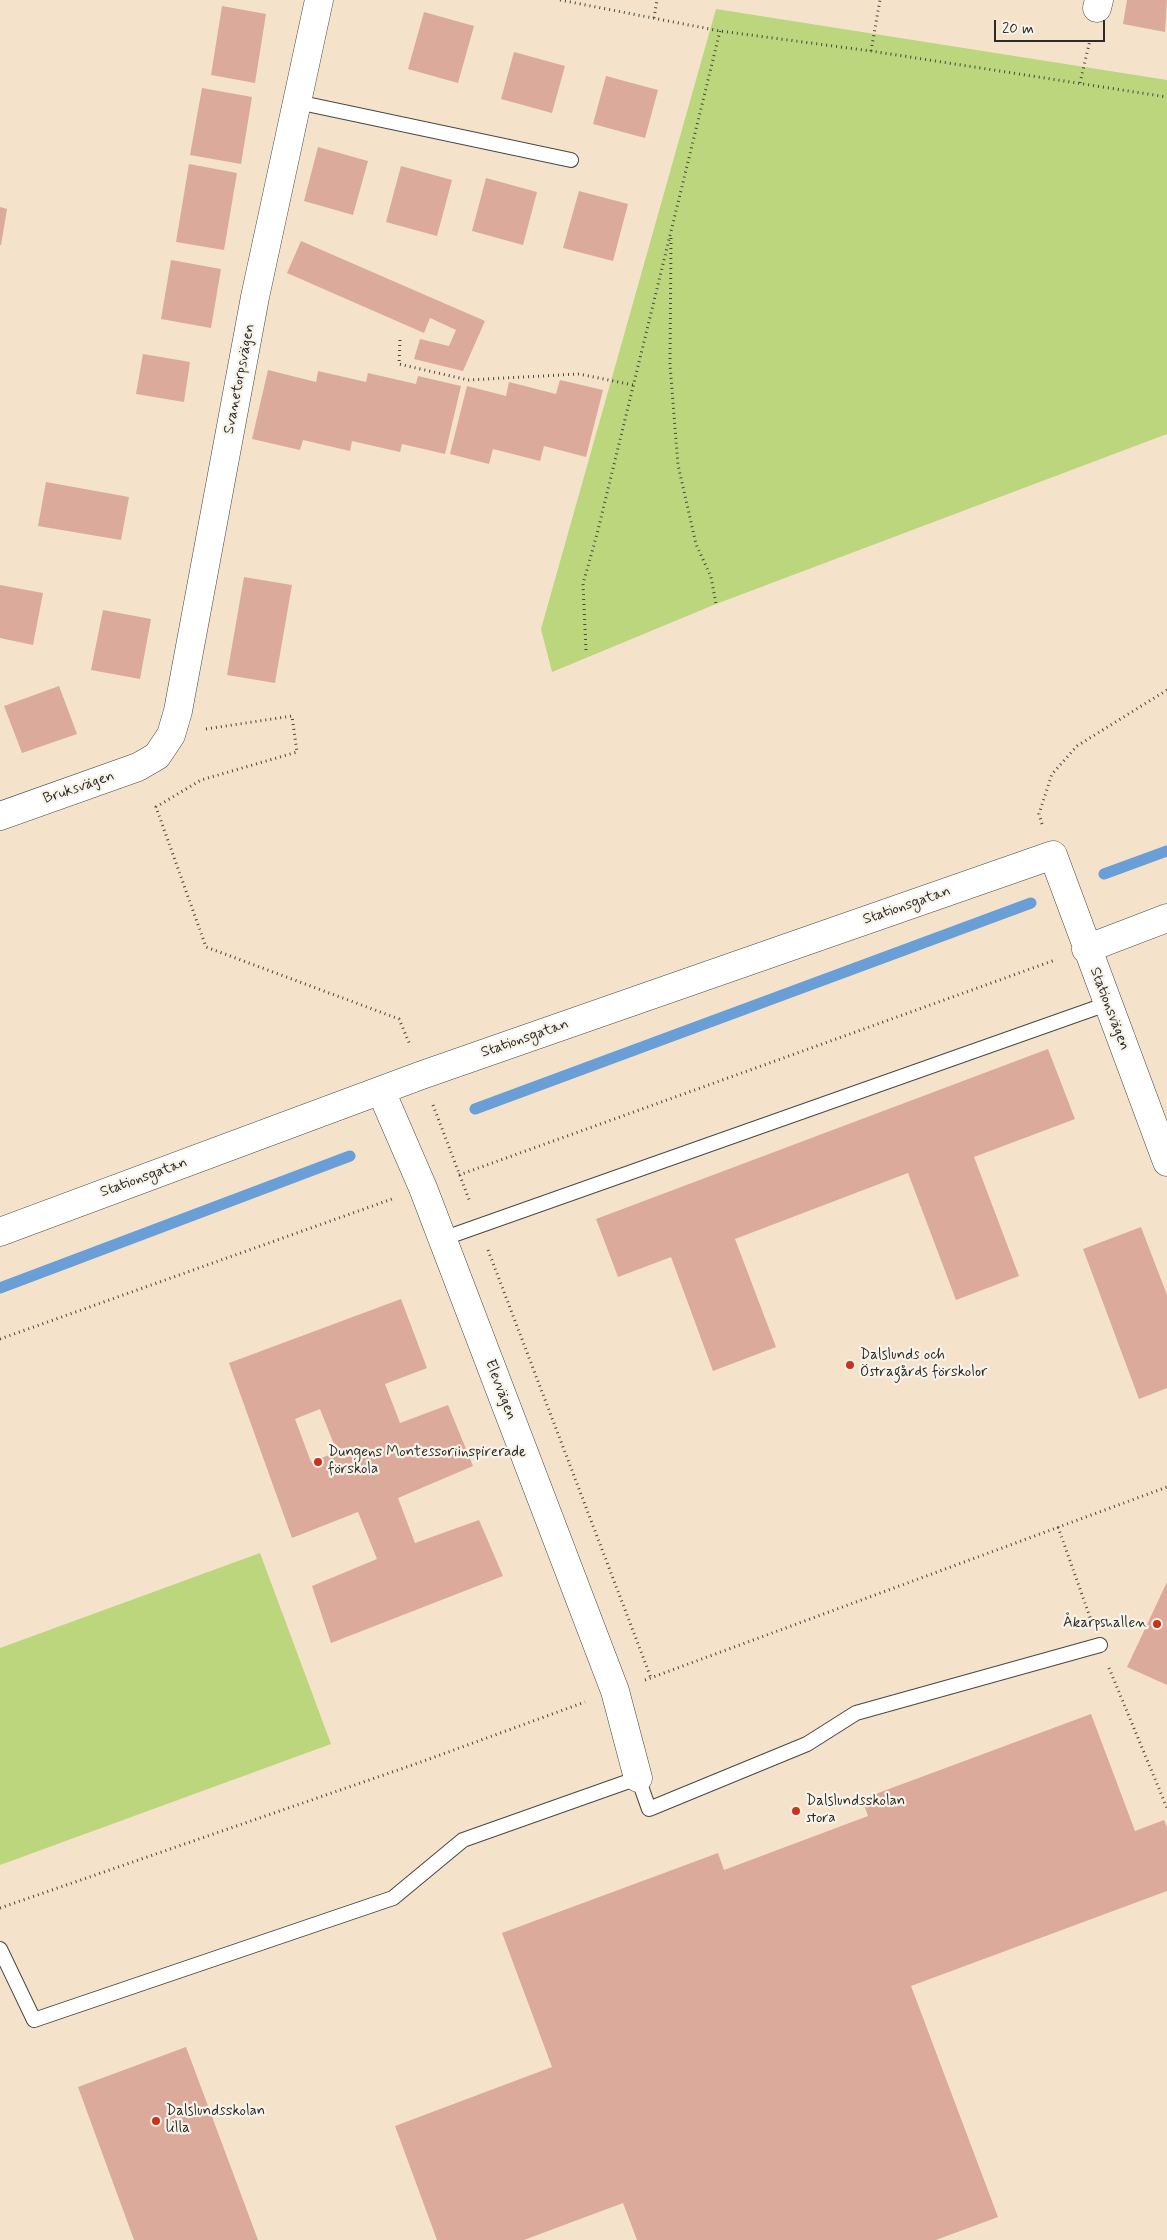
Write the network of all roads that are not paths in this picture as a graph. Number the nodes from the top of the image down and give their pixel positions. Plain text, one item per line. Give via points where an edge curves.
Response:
1 (319, 0) edge
2 (297, 102) junction
3 (571, 160) dead end
4 (164, 745) joint
5 (0, 816) edge
6 (1053, 855) joint
7 (1167, 918) edge
8 (1086, 949) junction
9 (1107, 1004) junction
10 (381, 1091) junction
11 (1167, 1162) edge
12 (0, 1232) edge
13 (442, 1239) junction
14 (1100, 1645) dead end
15 (638, 1778) junction
16 (0, 1949) edge

1 - 2 street, Svanetorpsvägen
2 - 3 lane
2 - 4 street, Svanetorpsvägen via 256,297 178,711
4 - 5 street, Bruksvägen via 138,767
6 - 8 street, Stationsvägen
6 - 10 street, Stationsgatan
7 - 8 street
8 - 9 street, Stationsvägen
9 - 11 street, Stationsvägen
9 - 13 lane
10 - 12 street, Stationsgatan
10 - 13 street, Elevvägen
13 - 15 street, Elevvägen via 615,1691
14 - 15 lane via 856,1713 806,1744 649,1809
15 - 16 lane via 463,1840 393,1898 34,2020

